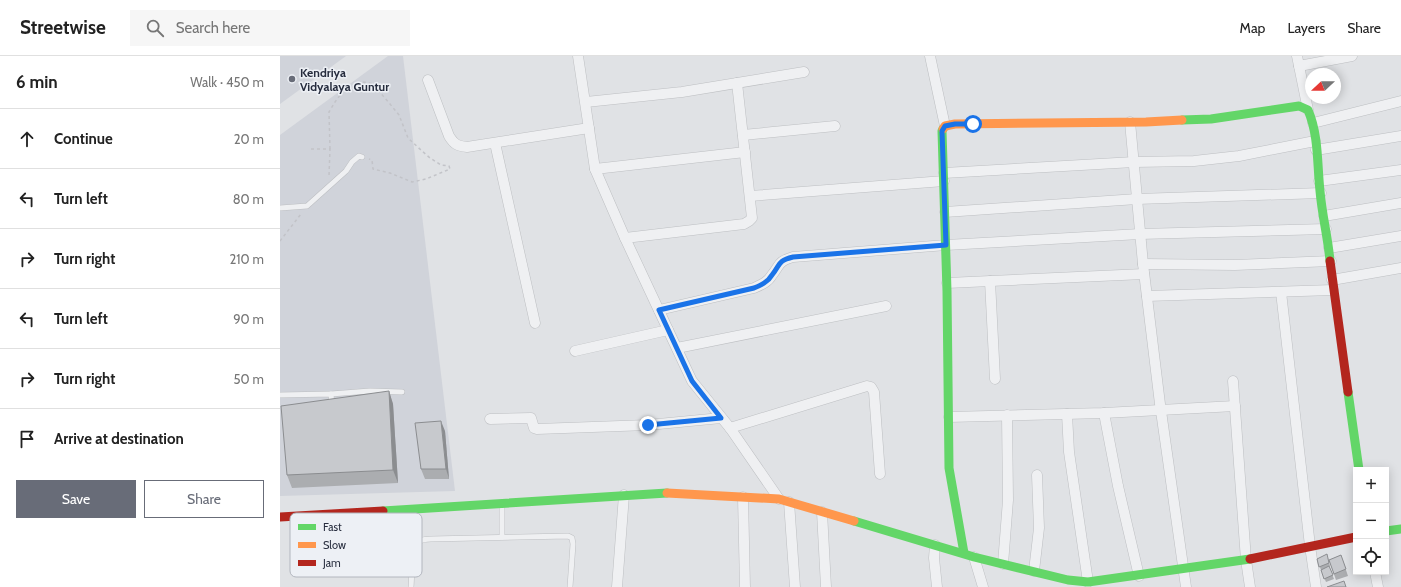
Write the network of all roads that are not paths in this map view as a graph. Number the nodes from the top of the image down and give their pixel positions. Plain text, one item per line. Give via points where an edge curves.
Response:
1 (578, 56) edge
2 (930, 56) edge
3 (1352, 56) edge
4 (1298, 61) edge
5 (804, 72) dead end
6 (428, 80) dead end
7 (737, 82) junction
8 (1401, 101) edge
9 (586, 102) junction
10 (1308, 110) junction
11 (1130, 122) junction
12 (1313, 123) junction
13 (835, 126) dead end
14 (945, 126) junction
15 (589, 128) junction
16 (743, 135) junction
17 (1401, 136) edge
18 (495, 143) junction
19 (1316, 146) junction
20 (745, 152) junction
21 (362, 158) road end
22 (1134, 162) junction
23 (595, 169) junction
24 (1401, 170) edge
25 (944, 177) junction
26 (1319, 181) junction
27 (1321, 193) junction
28 (750, 196) junction
29 (1137, 199) junction
30 (1401, 203) edge
31 (280, 208) edge
32 (945, 212) junction
33 (1324, 216) junction
34 (1326, 229) junction
35 (1140, 234) junction
36 (1401, 236) edge
37 (625, 238) junction
38 (946, 245) junction
39 (1329, 248) junction
40 (1331, 261) junction
41 (1401, 268) edge
42 (1144, 269) junction
43 (1332, 280) junction
44 (990, 281) junction
45 (947, 283) junction
46 (1333, 290) junction
47 (1281, 292) junction
48 (1147, 296) junction
49 (886, 306) dead end
50 (659, 310) junction
51 (535, 323) dead end
52 (668, 330) junction
53 (677, 348) junction
54 (575, 351) dead end
55 (995, 379) dead end
56 (1233, 381) dead end
57 (402, 392) dead end
58 (331, 394) junction
59 (280, 395) edge
60 (1235, 406) junction
61 (332, 409) edge
62 (1161, 410) junction
63 (1104, 413) junction
64 (1067, 414) junction
65 (1007, 415) junction
66 (949, 417) junction
67 (721, 418) junction
68 (490, 419) dead end
69 (730, 428) junction
70 (1359, 467) edge
71 (880, 474) dead end
72 (1037, 475) dead end
73 (624, 495) junction
74 (743, 497) junction
75 (779, 499) junction
76 (789, 502) junction
77 (502, 503) junction
78 (822, 512) junction
79 (343, 513) edge
80 (290, 516) edge
81 (280, 517) edge
82 (1401, 529) edge
83 (1389, 531) edge
84 (502, 537) junction
85 (1353, 538) edge
86 (422, 541) edge
87 (935, 545) junction
88 (1310, 546) junction
89 (964, 553) junction
90 (974, 557) junction
91 (1246, 560) junction
92 (1003, 564) junction
93 (1184, 570) junction
94 (1034, 572) junction
95 (1376, 575) edge
96 (1140, 576) junction
97 (412, 577) edge
98 (1088, 582) junction
99 (1107, 583) edge
100 (411, 587) edge
101 (570, 587) edge
102 (617, 587) edge
103 (744, 587) edge
104 (795, 587) edge
105 (826, 587) edge
106 (937, 587) edge
107 (983, 587) edge
108 (1186, 587) edge
109 (1250, 587) edge
110 (1316, 587) edge
111 (1378, 587) edge

1 - 9 street
2 - 14 street
3 - 4 street
4 - 10 street
5 - 7 street
6 - 18 street via 453,142 458,146 467,147
7 - 9 street via 682,92
7 - 16 street
8 - 12 street
9 - 15 street
10 - 11 street via 1300,106 1212,119
10 - 12 street
11 - 14 street
11 - 22 street
12 - 19 street
13 - 16 street
14 - 25 street via 942,131
15 - 18 street
15 - 23 street
16 - 20 street
17 - 19 street
18 - 51 street
19 - 22 street via 1194,161
19 - 26 street
20 - 23 street
20 - 28 street
21 - 31 lane via 359,156 352,162 346,172 307,206
22 - 25 street
22 - 29 street
23 - 37 street
24 - 26 street
25 - 28 street
25 - 32 street
26 - 27 street
27 - 29 street
27 - 33 street
28 - 37 street via 752,218 744,224
29 - 32 street
29 - 35 street
30 - 33 street
32 - 38 street
33 - 34 street
34 - 35 street
34 - 39 street
35 - 38 street
35 - 42 street
36 - 39 street
37 - 50 street
38 - 45 street
38 - 50 street via 793,257 783,260 764,284 754,288
39 - 40 street
40 - 42 street
40 - 43 street
41 - 43 street
42 - 44 street
42 - 48 street
43 - 46 street
44 - 45 street
44 - 55 street
45 - 66 street
46 - 47 street
46 - 70 street
47 - 48 street
47 - 88 street
48 - 62 street
49 - 53 street
50 - 52 street
52 - 53 street
52 - 54 street
53 - 67 street via 692,381
56 - 60 street
57 - 58 lane
58 - 59 lane
58 - 61 lane
60 - 62 street
60 - 91 street
62 - 63 street
62 - 93 street
63 - 64 street
63 - 96 street via 1118,486
64 - 65 street
64 - 98 street via 1069,452
65 - 66 street
65 - 92 street via 1008,500
66 - 89 street via 949,468
67 - 68 street via 648,425 537,429 534,428 531,418
67 - 69 street
69 - 71 street via 867,386 871,387 874,392
69 - 75 street
72 - 94 street via 1039,528
73 - 74 street via 666,493
73 - 77 street
73 - 102 street
74 - 75 street
74 - 103 street
75 - 76 street
76 - 78 street
76 - 104 street
77 - 79 street
77 - 84 lane
78 - 87 street
78 - 105 street
80 - 81 street
82 - 83 street
84 - 86 lane
84 - 101 lane via 572,538
85 - 88 street
87 - 89 street
87 - 106 street
88 - 91 street
88 - 110 street
89 - 90 street
90 - 92 street
90 - 107 street
91 - 93 street
91 - 109 street
92 - 94 street
93 - 96 street
93 - 108 street
94 - 98 street
95 - 111 street
96 - 99 street
97 - 100 lane
98 - 99 street

